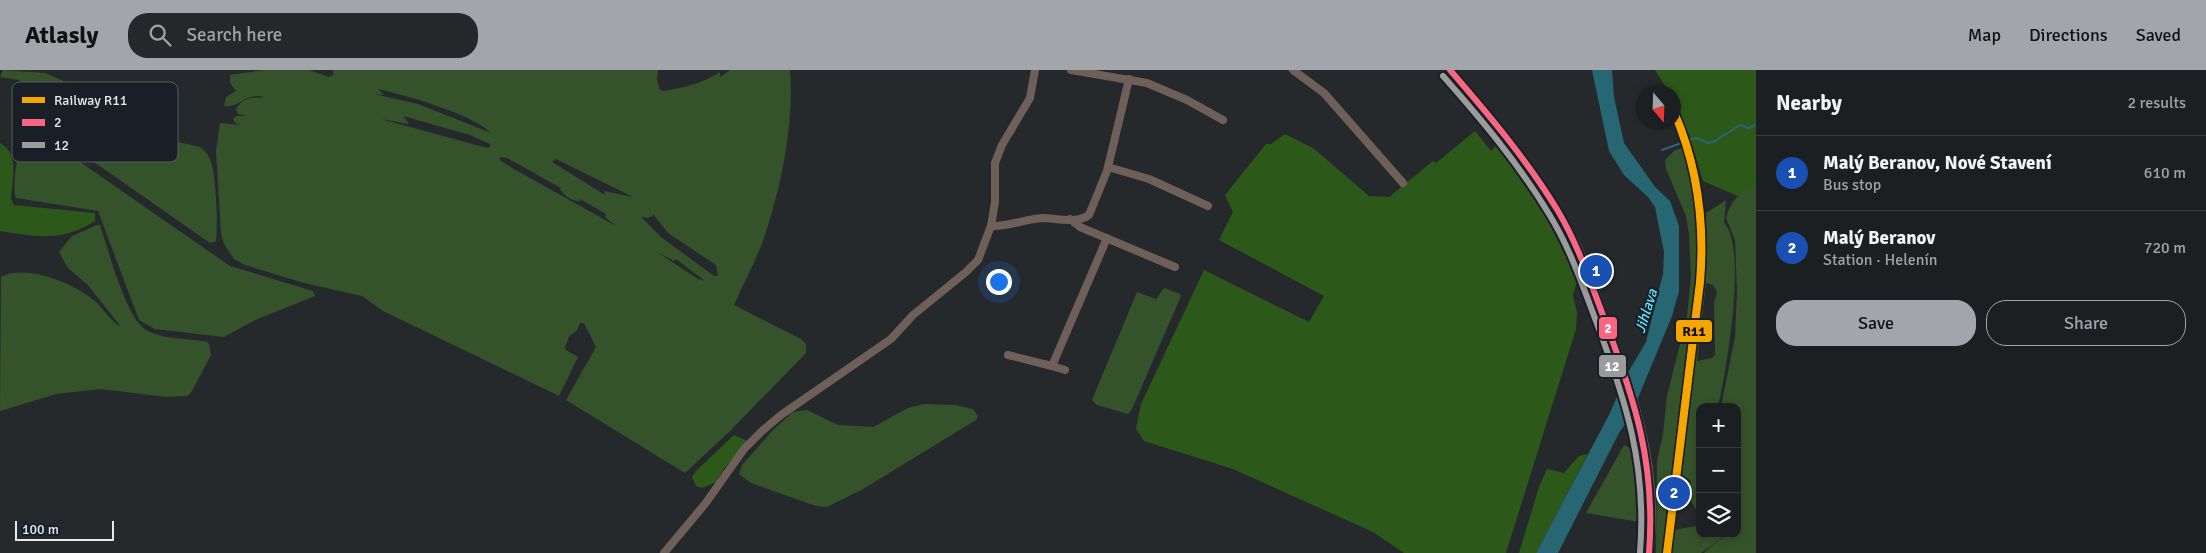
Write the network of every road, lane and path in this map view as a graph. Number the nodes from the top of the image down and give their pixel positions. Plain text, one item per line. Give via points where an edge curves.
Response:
1 (1034, 70) edge
2 (1071, 70) edge
3 (1293, 70) edge
4 (1450, 70) edge
5 (1129, 79) junction
6 (1223, 120) dead end
7 (1108, 167) junction
8 (1404, 183) dead end
9 (1208, 206) dead end
10 (1070, 219) junction
11 (991, 226) junction
12 (1107, 238) junction
13 (1175, 267) dead end
14 (1008, 355) dead end
15 (1052, 366) junction
16 (1065, 370) dead end
17 (664, 553) edge
18 (1649, 553) edge

1 - 11 street via 1030,98 995,163
2 - 5 street
3 - 8 street via 1324,93
4 - 18 street via 1482,107 1545,192 1585,263 1644,437 1650,478
5 - 6 street via 1154,86
5 - 7 street
7 - 9 street via 1148,179
7 - 10 street via 1089,215
10 - 11 street via 1042,218
10 - 12 street via 1080,227
11 - 17 street via 978,260 966,272 913,315 891,339 781,415 744,448 705,504
12 - 13 street
12 - 15 street
14 - 15 street
15 - 16 street

